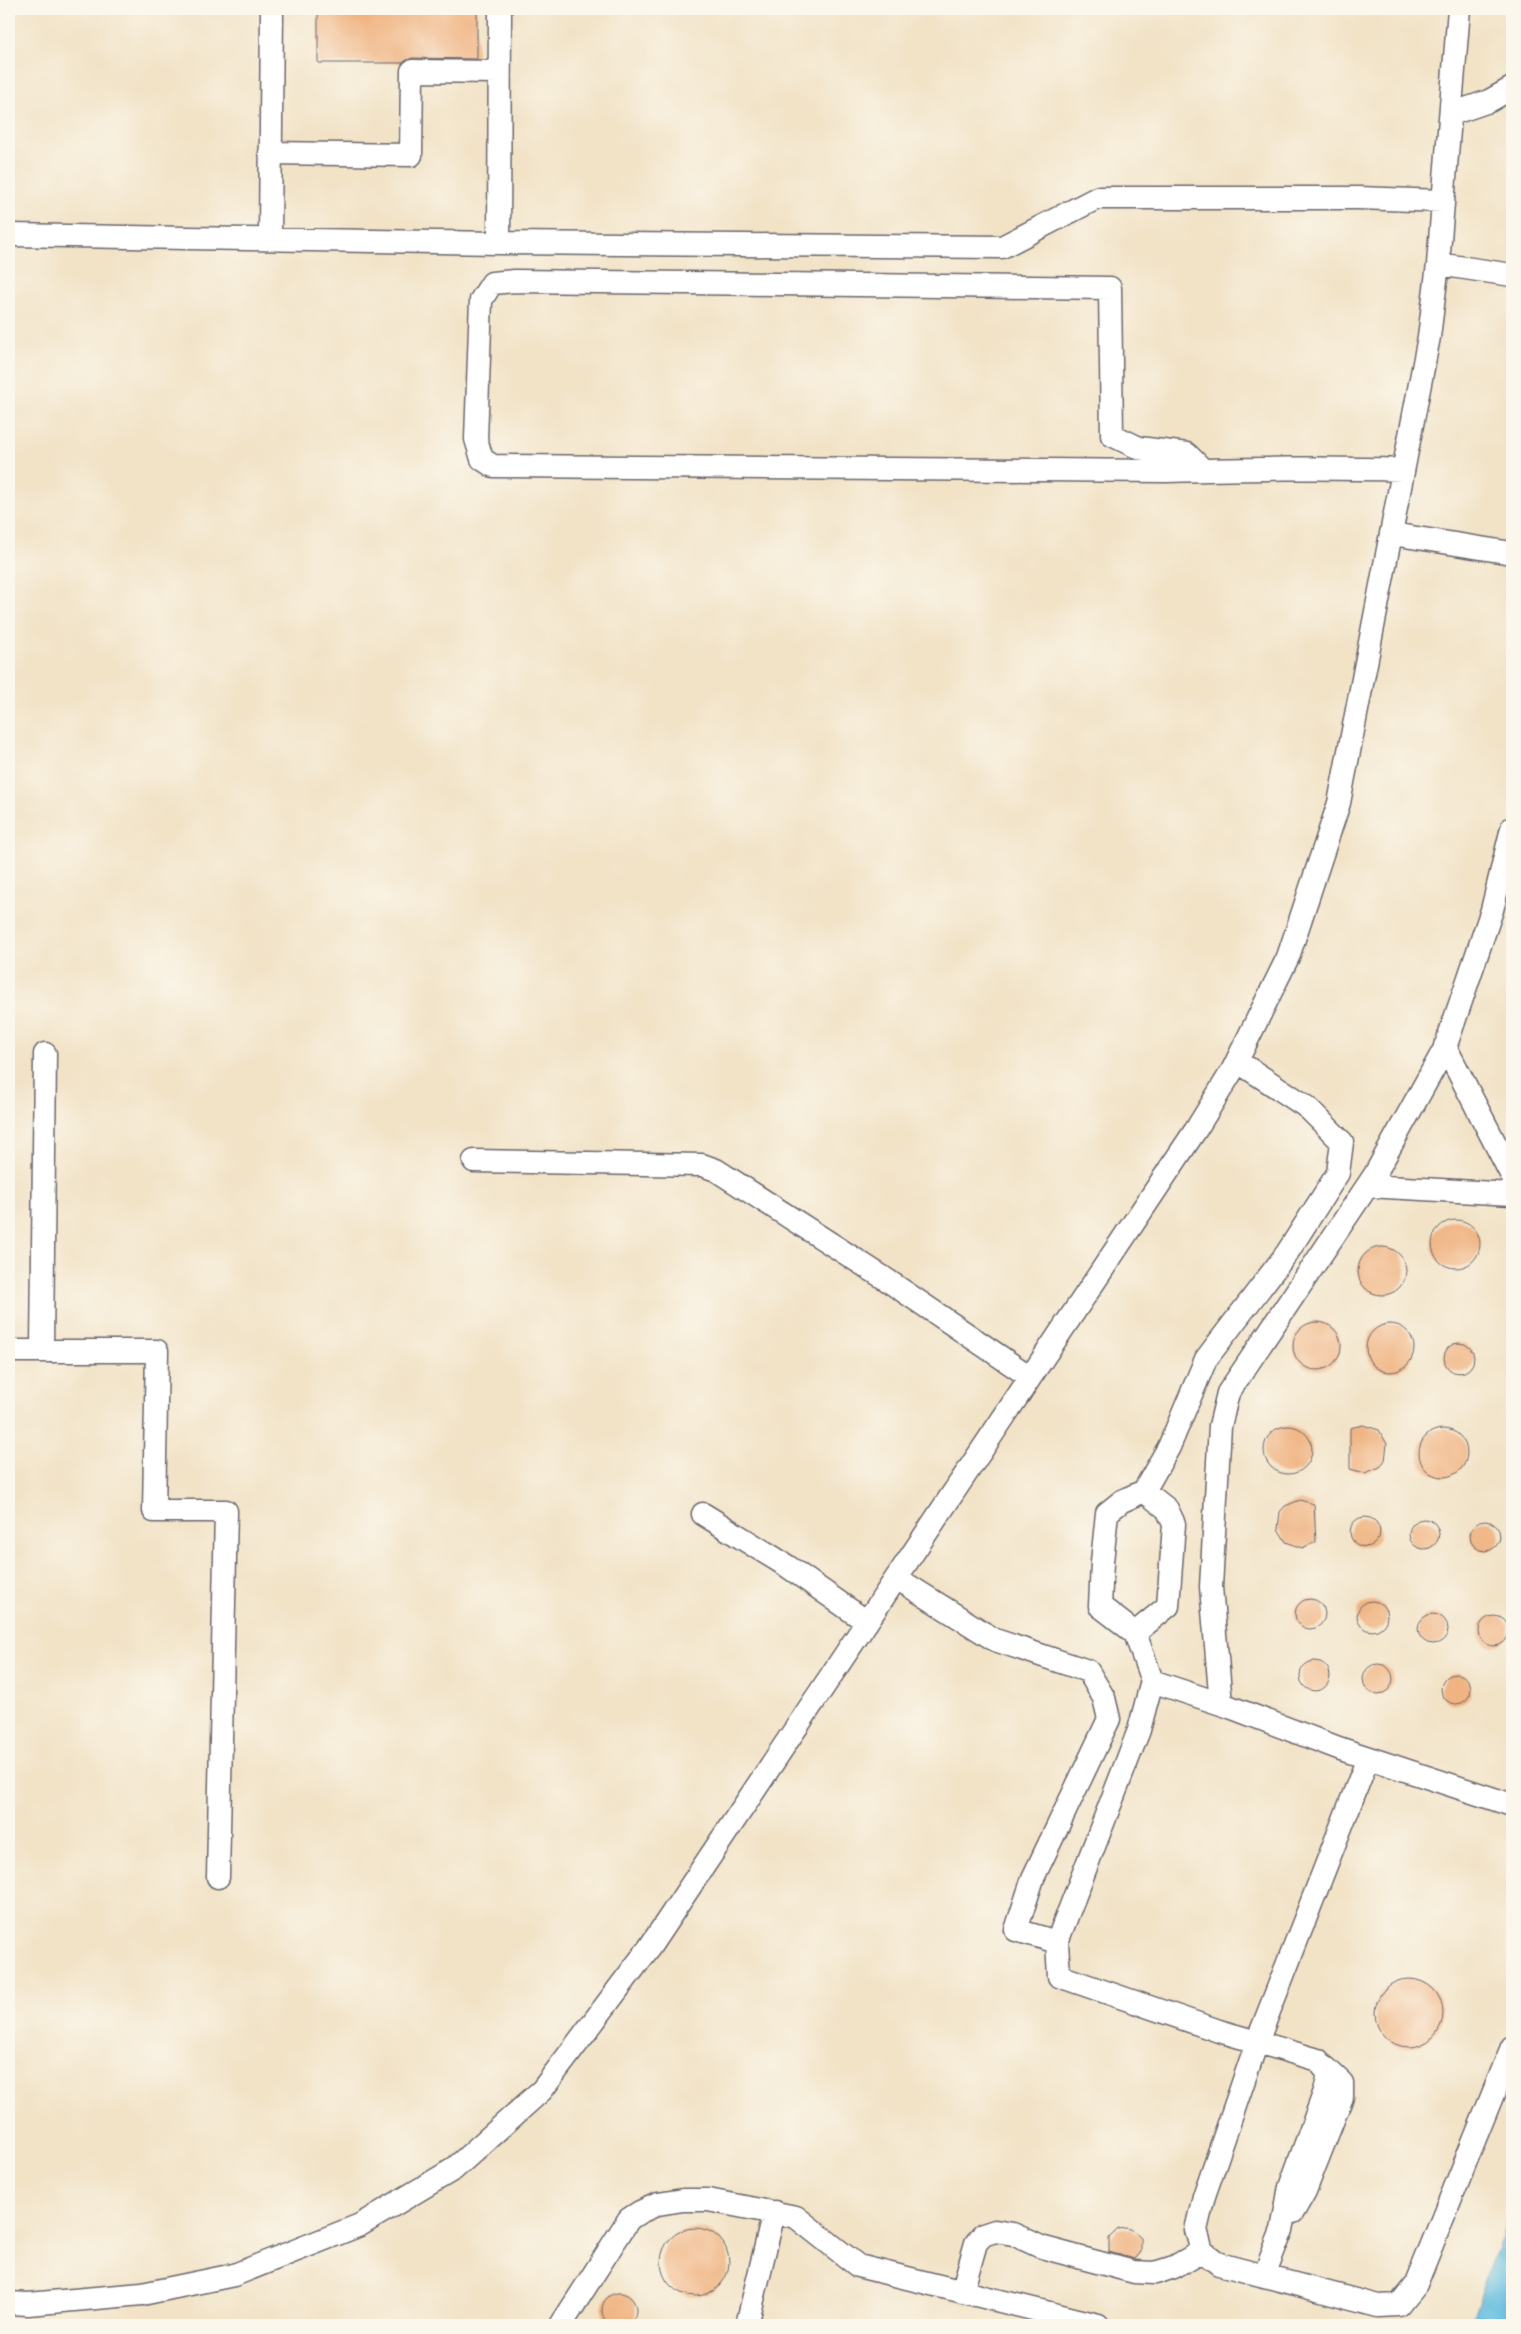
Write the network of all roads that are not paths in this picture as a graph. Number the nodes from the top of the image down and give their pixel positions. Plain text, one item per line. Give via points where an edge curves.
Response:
1 (272, 9) edge
2 (500, 9) edge
3 (1459, 9) edge
4 (499, 72) junction
5 (1512, 88) edge
6 (1451, 114) junction
7 (270, 153) junction
8 (1442, 201) junction
9 (9, 235) edge
10 (270, 238) junction
11 (499, 243) junction
12 (1438, 264) junction
13 (1512, 275) edge
14 (1203, 470) junction
15 (1403, 470) junction
16 (1392, 534) junction
17 (1512, 553) edge
18 (1512, 828) edge
19 (1509, 857) edge
20 (1445, 1046) junction
21 (45, 1054) dead end
22 (1237, 1061) junction
23 (474, 1162) dead end
24 (1512, 1176) edge
25 (1368, 1186) junction
26 (1512, 1194) edge
27 (42, 1350) junction
28 (9, 1351) edge
29 (1030, 1377) junction
30 (1144, 1491) junction
31 (703, 1514) dead end
32 (898, 1579) junction
33 (867, 1622) junction
34 (1135, 1633) junction
35 (1152, 1681) junction
36 (1220, 1704) junction
37 (1368, 1758) junction
38 (1512, 1804) edge
39 (218, 1876) dead end
40 (1057, 1942) junction
41 (1257, 2042) junction
42 (1512, 2047) edge
43 (1310, 2058) junction
44 (774, 2212) junction
45 (1282, 2230) junction
46 (1202, 2252) junction
47 (1264, 2276) junction
48 (962, 2292) junction
49 (9, 2304) edge
50 (1396, 2315) edge
51 (561, 2325) edge
52 (747, 2325) edge
53 (1098, 2325) edge

1 - 7 street
2 - 4 street
3 - 6 street
4 - 7 street via 412,71 411,155
4 - 11 street
5 - 6 street via 1489,101
6 - 8 street
7 - 10 street
8 - 11 street via 1097,198 1002,247
8 - 12 street
9 - 10 street
10 - 11 street
12 - 13 street
12 - 15 street via 1429,337
14 - 14 street via 493,466 482,460 476,439 481,300 492,283 514,281 1110,288 1112,435 1139,448 1187,454
14 - 15 street via 1316,467
15 - 16 street
16 - 17 street
16 - 22 street via 1339,803 1288,957
18 - 19 street
19 - 20 street
20 - 24 street
20 - 25 street
21 - 27 street
22 - 29 street via 1197,1128
22 - 30 street via 1307,1107 1342,1142 1338,1173 1287,1253 1206,1359 1169,1447
23 - 29 street via 702,1165 716,1170
25 - 26 street
25 - 36 street via 1228,1394 1220,1426 1211,1587
27 - 28 street
27 - 39 street via 157,1351 154,1511 226,1511
29 - 32 street
30 - 34 street via 1167,1509 1174,1524 1168,1606
30 - 34 street via 1122,1501 1107,1513 1102,1562 1100,1606
31 - 33 street via 787,1566
32 - 33 street
32 - 40 street via 995,1640 1088,1671 1104,1698 1109,1719 1033,1878 1016,1930
33 - 49 street via 649,1948 542,2090 454,2169 360,2226 234,2275 142,2294
34 - 35 street
35 - 36 street
35 - 40 street via 1139,1730
36 - 37 street
37 - 38 street
37 - 41 street
40 - 41 street via 1059,1976
41 - 43 street
41 - 46 street via 1204,2196 1196,2230
42 - 50 street via 1416,2284
43 - 45 street via 1329,2074 1290,2187
43 - 45 street via 1342,2084 1342,2097 1305,2191
44 - 48 street via 796,2217 858,2266
44 - 51 street via 708,2200 683,2200 658,2204 640,2212 630,2219
44 - 52 street
45 - 47 street
46 - 47 street via 1219,2264
46 - 48 street via 1155,2273 1134,2272 995,2231 983,2235 976,2243
47 - 50 street via 1378,2306
48 - 53 street

